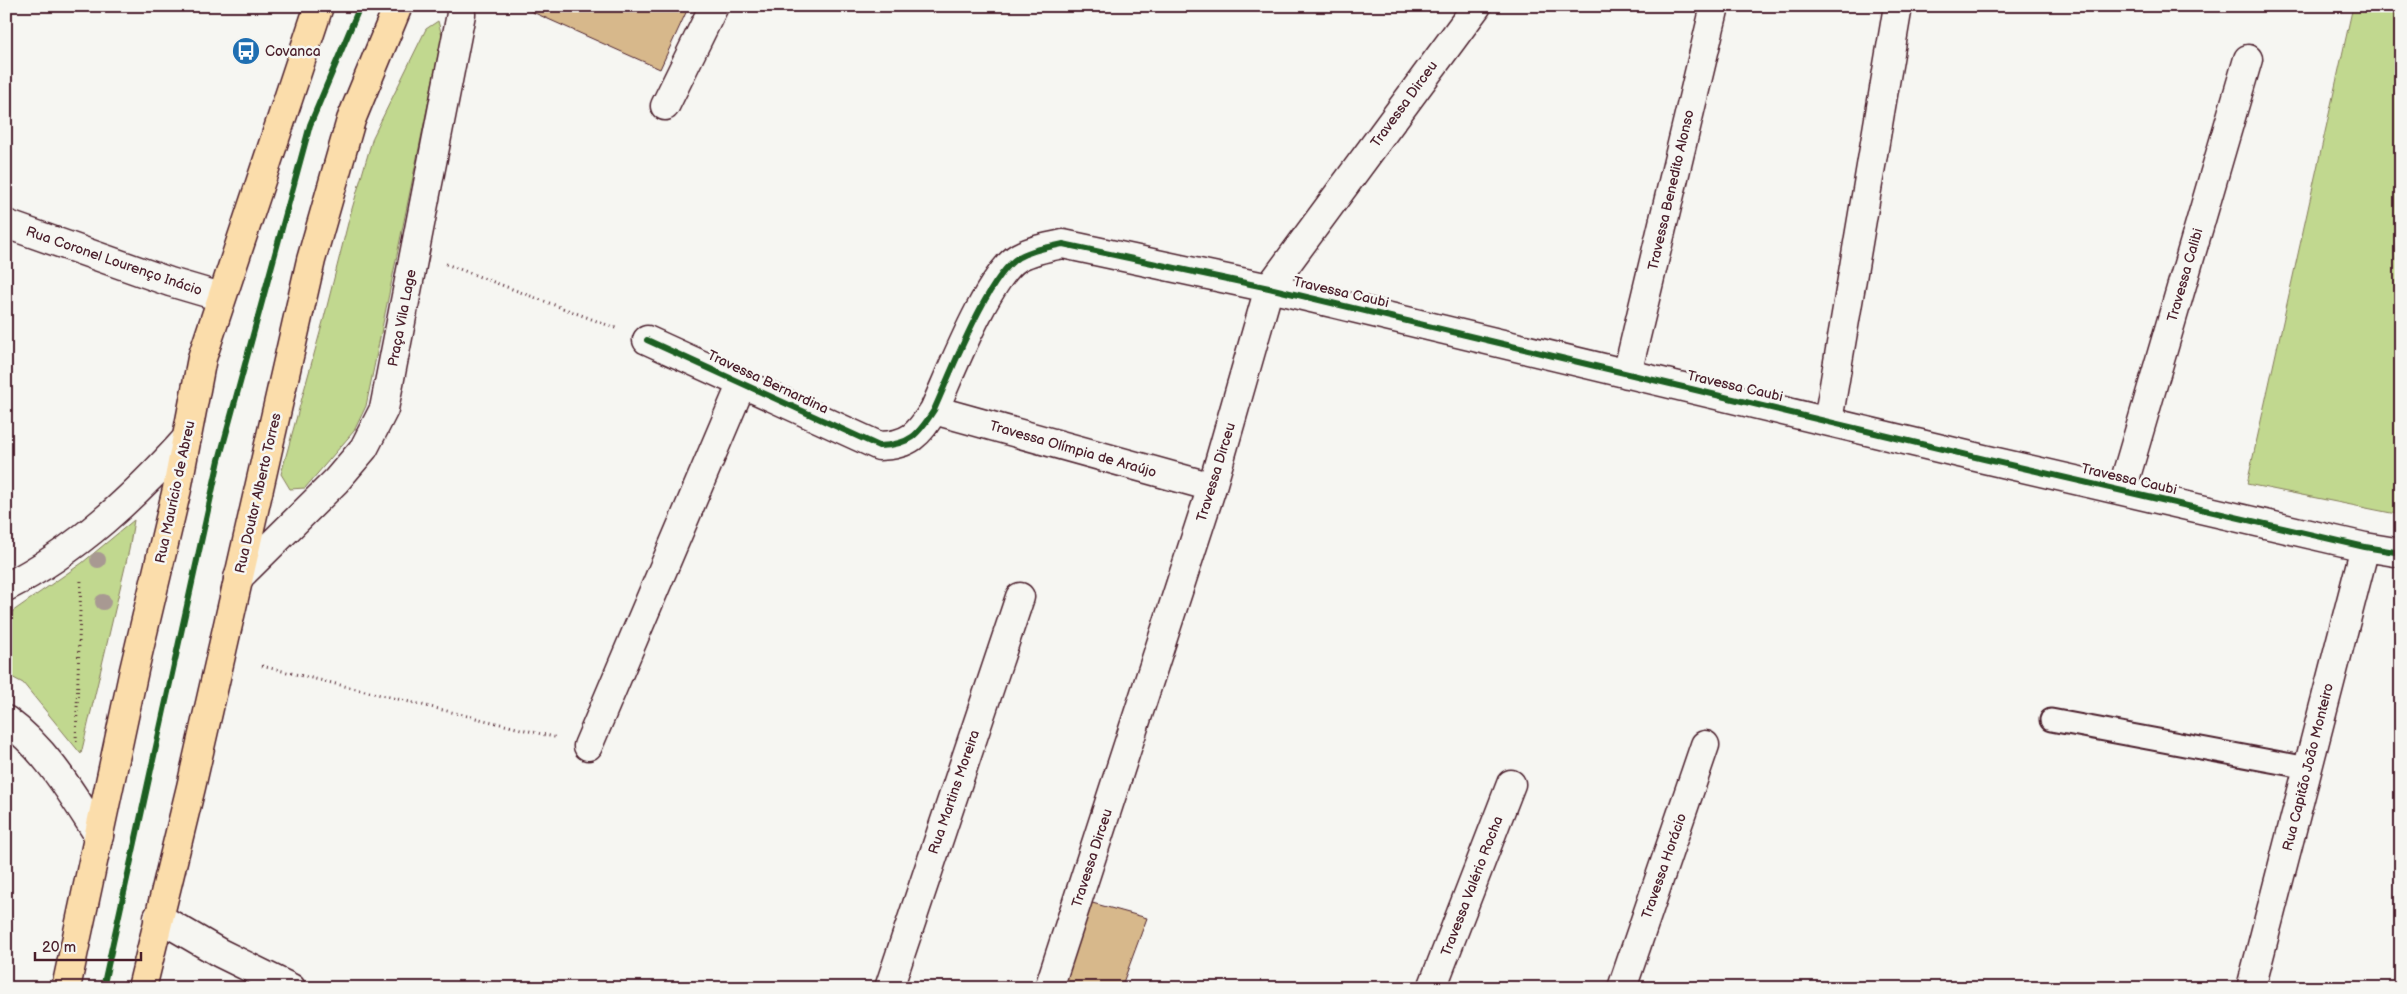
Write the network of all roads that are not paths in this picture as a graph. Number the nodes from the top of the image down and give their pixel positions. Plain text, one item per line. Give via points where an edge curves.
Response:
1 (319, 6) edge
2 (398, 6) edge
3 (460, 6) edge
4 (714, 6) edge
5 (1477, 6) edge
6 (1714, 6) edge
7 (1898, 6) edge
8 (2248, 59) dead end
9 (665, 106) dead end
10 (6, 224) edge
11 (1269, 288) junction
12 (221, 297) junction
13 (646, 340) road end
14 (1628, 374) junction
15 (742, 383) junction
16 (934, 410) junction
17 (1828, 421) junction
18 (187, 438) junction
19 (1212, 487) junction
20 (2122, 490) junction
21 (2365, 547) junction
22 (2401, 553) edge
23 (238, 578) junction
24 (6, 587) edge
25 (1020, 597) dead end
26 (6, 720) edge
27 (2050, 720) dead end
28 (1705, 745) dead end
29 (588, 746) road end
30 (2308, 768) junction
31 (1511, 784) dead end
32 (99, 836) junction
33 (158, 917) junction
34 (66, 988) edge
35 (142, 988) edge
36 (291, 988) edge
37 (888, 988) edge
38 (1049, 988) edge
39 (1432, 988) edge
40 (1622, 988) edge
41 (2252, 988) edge

1 - 12 main road, Rua Maurício de Abreu
2 - 23 main road, Rua Doutor Alberto Torres via 351,120 316,241
3 - 23 street, Praça Vila Lage via 384,409 364,448 336,481
4 - 9 street
5 - 11 street, Travessa Dirceu
6 - 14 street, Travessa Benedito Alonso
7 - 17 street
8 - 20 street, Travessa Calibi
10 - 12 street, Rua Coronel Lourenço Inácio
11 - 14 street, Travessa Caubi
11 - 16 street, Travessa Caubi via 1063,244 1040,248 1018,258 998,277
11 - 19 street, Travessa Dirceu
12 - 18 main road, Rua Maurício de Abreu via 202,358
13 - 15 street, Travessa Bernardina
14 - 17 street, Travessa Caubi
15 - 16 street, Travessa Bernardina via 879,446 897,445 911,438 921,430
15 - 29 street
16 - 19 street, Travessa Olímpia de Araújo
17 - 20 street, Travessa Caubi
18 - 24 street via 144,485 83,538 33,573
18 - 32 main road, Rua Maurício de Abreu
19 - 38 street, Travessa Dirceu
20 - 21 street, Travessa Caubi
21 - 22 street, Travessa Caubi
21 - 30 street, Rua Capitão João Monteiro
23 - 33 main road, Rua Doutor Alberto Torres
25 - 37 street, Rua Martins Moreira
26 - 32 street via 22,731 59,774
27 - 30 lane
28 - 40 street, Travessa Horácio
30 - 41 street, Rua Capitão João Monteiro
31 - 39 street, Travessa Valério Rocha
32 - 34 main road, Rua Maurício de Abreu
33 - 35 main road, Rua Doutor Alberto Torres
33 - 36 street via 220,953

